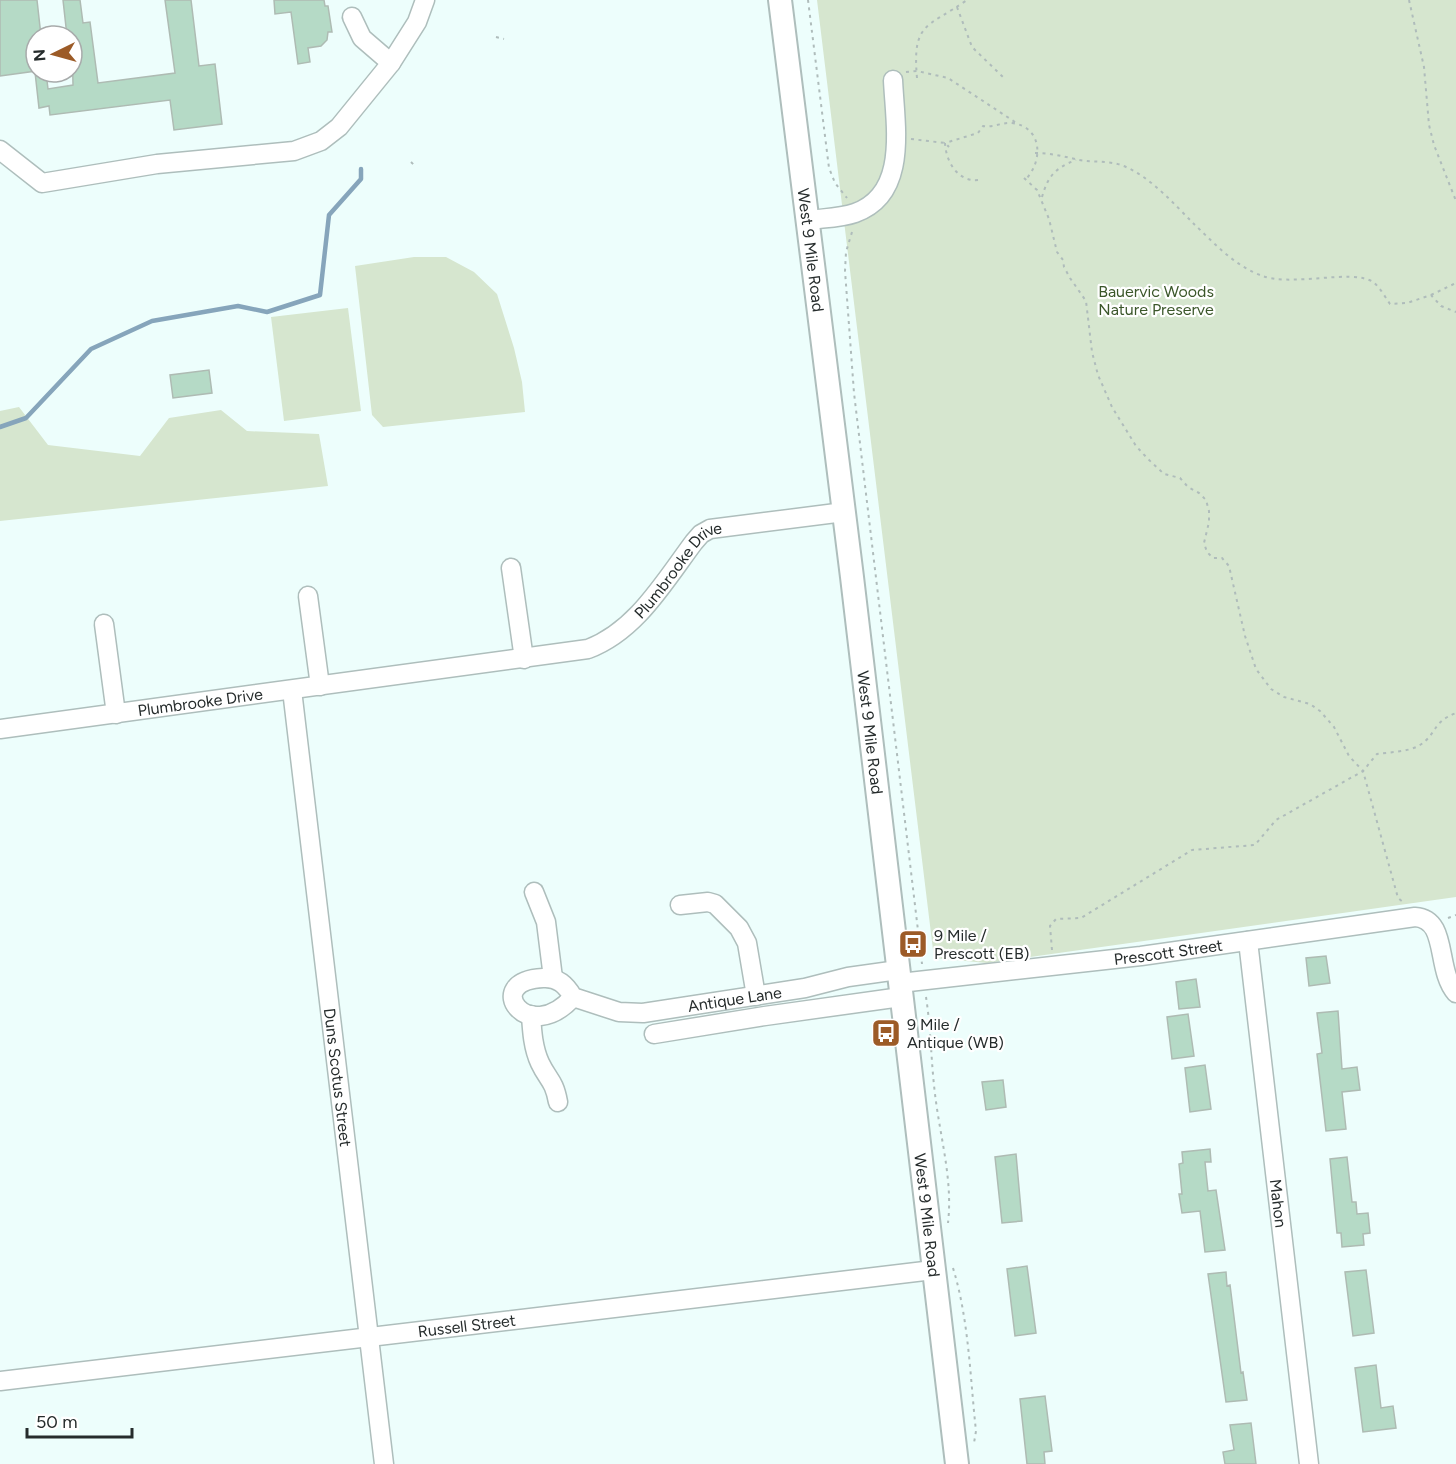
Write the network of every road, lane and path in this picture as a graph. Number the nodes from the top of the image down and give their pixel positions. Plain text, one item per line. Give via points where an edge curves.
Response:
1 (425, 0) edge
2 (780, 0) edge
3 (808, 0) edge
4 (967, 0) edge
5 (1409, 0) edge
6 (957, 7) junction
7 (352, 17) dead end
8 (496, 37) dead end
9 (504, 39) dead end
10 (392, 63) junction
11 (916, 71) junction
12 (917, 78) dead end
13 (1004, 78) dead end
14 (893, 80) joint
15 (1020, 126) junction
16 (896, 139) junction
17 (945, 143) junction
18 (950, 147) dead end
19 (0, 150) edge
20 (1036, 153) junction
21 (1076, 160) junction
22 (411, 162) dead end
23 (416, 167) dead end
24 (978, 180) dead end
25 (1041, 199) junction
26 (1456, 201) edge
27 (853, 214) junction
28 (809, 220) junction
29 (1456, 283) edge
30 (1431, 295) junction
31 (1456, 312) edge
32 (844, 512) junction
33 (511, 568) dead end
34 (308, 596) dead end
35 (104, 624) dead end
36 (524, 658) junction
37 (320, 686) junction
38 (292, 690) junction
39 (1456, 713) edge
40 (116, 714) junction
41 (0, 729) edge
42 (1363, 771) junction
43 (534, 891) dead end
44 (680, 905) dead end
45 (1415, 917) junction
46 (1248, 941) junction
47 (922, 966) dead end
48 (1054, 967) junction
49 (553, 978) junction
50 (900, 983) junction
51 (1456, 993) edge
52 (756, 996) junction
53 (926, 996) dead end
54 (573, 997) junction
55 (531, 1015) junction
56 (654, 1034) dead end
57 (558, 1102) dead end
58 (948, 1224) dead end
59 (942, 1266) junction
60 (370, 1336) junction
61 (0, 1381) edge
62 (973, 1446) dead end
63 (384, 1464) edge
64 (957, 1464) edge
65 (1309, 1464) edge

1 - 10 street via 417,22
2 - 28 main road, West 9 Mile Road
3 - 27 path via 829,168
4 - 6 path
5 - 26 path via 1424,67 1429,124
6 - 11 path via 923,30 915,52
6 - 13 path via 972,47
7 - 10 street via 362,39
8 - 9 path
10 - 19 street via 339,127 321,141 294,151 157,164 42,183
11 - 12 path
11 - 14 path via 893,73
11 - 15 path via 948,78
14 - 16 street
15 - 17 path via 983,126 978,133
15 - 20 path via 1034,135
16 - 17 path
16 - 27 street via 892,176 885,192
17 - 18 path
17 - 24 path via 955,171 969,180
20 - 21 path
20 - 25 path via 1032,172 1025,179
21 - 25 path via 1062,165 1049,177
21 - 30 path via 1121,165 1139,174 1224,252 1259,275 1286,281 1366,279 1374,283 1390,304
22 - 23 path
25 - 42 path via 1057,252 1086,301 1092,352 1112,407 1148,459 1164,474 1180,478 1206,500 1209,522 1204,543 1213,558 1222,558 1229,566 1256,669 1271,689 1320,711
27 - 28 street
27 - 47 path via 845,271 854,393
28 - 32 main road, West 9 Mile Road
29 - 30 path
30 - 31 path via 1441,306
32 - 36 street, Plumbrooke Drive via 710,529 694,542 633,620 612,637 588,649
32 - 50 main road, West 9 Mile Road
33 - 36 street
34 - 37 street
35 - 40 street, Plumbrooke Drive
36 - 37 street, Plumbrooke Drive
37 - 38 street, Plumbrooke Drive
38 - 40 street, Plumbrooke Drive
38 - 60 street, Duns Scotus Street
39 - 42 path via 1438,722 1422,744 1377,754
40 - 41 street, Plumbrooke Drive
42 - 45 path via 1398,898
42 - 48 path via 1276,820 1255,845 1192,850 1081,918 1056,919 1050,926
43 - 49 street via 546,922
44 - 52 street via 715,904 739,928 747,943
45 - 46 street, Prescott Street
45 - 51 street, Prescott Street via 1434,924 1445,976
46 - 48 street, Prescott Street
46 - 65 street, Mahon
48 - 50 street, Prescott Street
49 - 54 street, Antique Lane via 567,987
49 - 55 street via 525,980 517,986 513,997 516,1007
50 - 52 street, Antique Lane via 848,977
50 - 56 street via 798,1011
50 - 59 main road, West 9 Mile Road
52 - 54 street, Antique Lane via 643,1014 629,1014
53 - 58 path via 950,1198
54 - 55 street via 557,1012
55 - 57 street via 540,1065 553,1082
59 - 60 street, Russell Street
59 - 62 path via 961,1294 976,1431
59 - 64 main road, West 9 Mile Road
60 - 61 street, Russell Street
60 - 63 street, Duns Scotus Street

